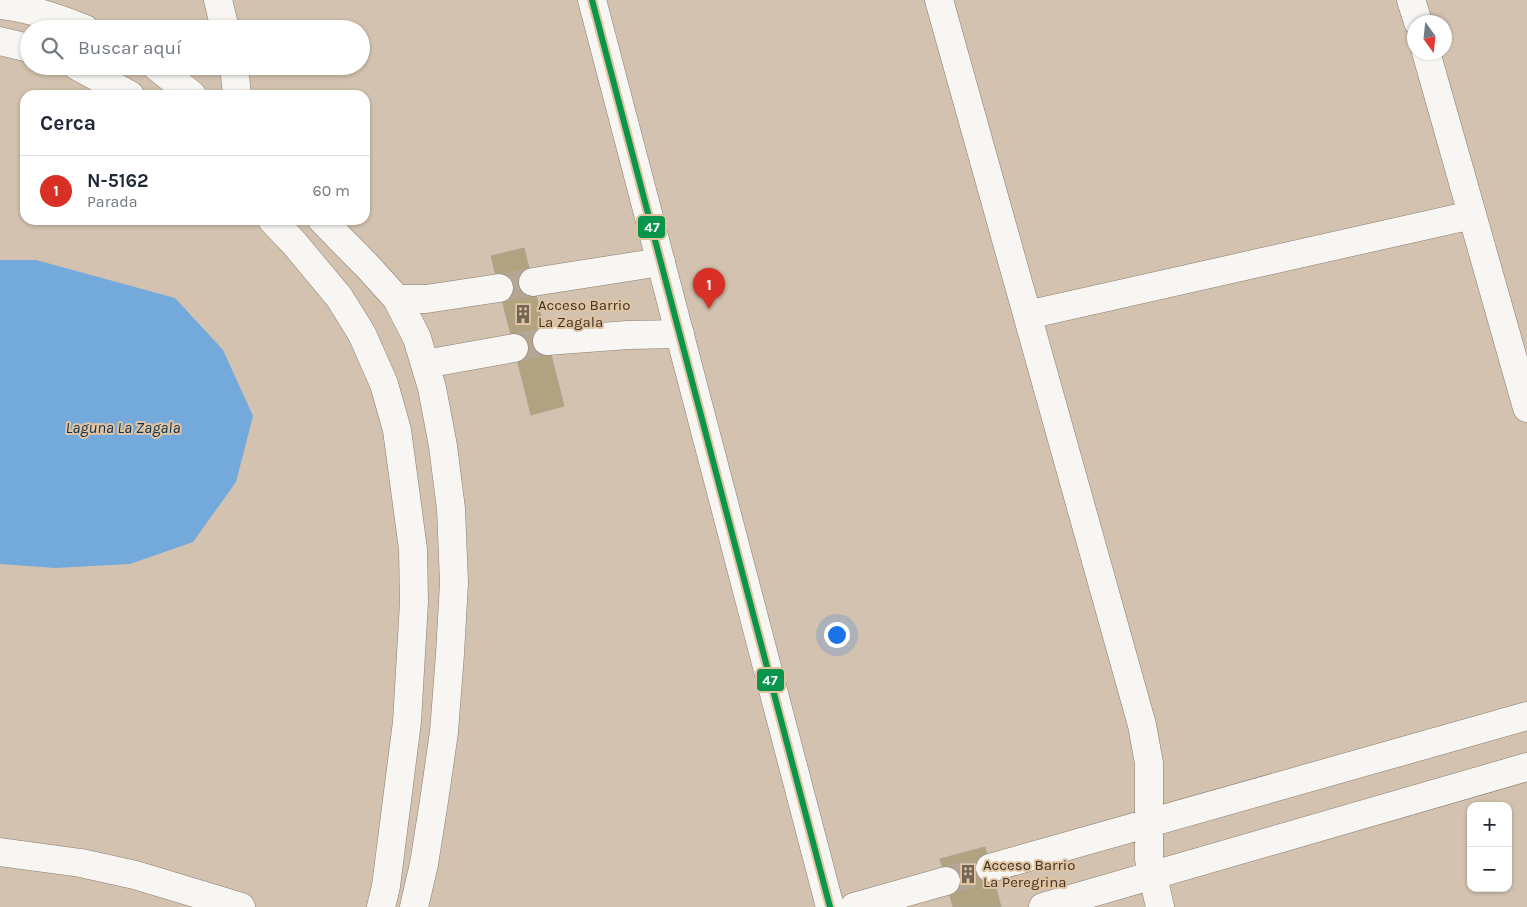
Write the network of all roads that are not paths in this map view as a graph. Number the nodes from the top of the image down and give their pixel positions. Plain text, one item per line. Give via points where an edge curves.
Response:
1 (218, 0) edge
2 (592, 0) edge
3 (939, 0) edge
4 (1411, 0) edge
5 (0, 5) edge
6 (1416, 15) edge
7 (62, 20) edge
8 (223, 20) edge
9 (0, 41) edge
10 (20, 46) edge
11 (1428, 60) edge
12 (93, 75) edge
13 (167, 75) edge
14 (235, 75) edge
15 (121, 90) edge
16 (186, 90) edge
17 (236, 90) edge
18 (1472, 215) junction
19 (277, 225) edge
20 (327, 225) edge
21 (661, 262) junction
22 (533, 282) tunnel mouth
23 (499, 288) tunnel mouth
24 (397, 299) junction
25 (1027, 315) junction
26 (680, 334) junction
27 (547, 341) tunnel mouth
28 (514, 348) tunnel mouth
29 (425, 364) junction
30 (1527, 408) edge
31 (1527, 716) edge
32 (1527, 767) edge
33 (1148, 824) junction
34 (0, 852) edge
35 (990, 868) tunnel mouth
36 (1152, 875) junction
37 (946, 881) tunnel mouth
38 (241, 907) edge
39 (381, 907) edge
40 (414, 907) edge
41 (830, 907) edge
42 (854, 907) edge
43 (1043, 907) edge
44 (1160, 907) edge

1 - 8 street
2 - 21 street
3 - 25 street
4 - 6 street
5 - 7 street
9 - 10 street
11 - 18 street
12 - 15 street
13 - 16 street
14 - 17 street
18 - 25 street
18 - 30 street
19 - 39 street via 339,297 362,334 384,384 397,430 412,549 414,602 407,722
20 - 24 street
21 - 22 street
21 - 26 street
23 - 24 street via 426,299
24 - 29 street via 417,338
25 - 33 street via 1142,725 1149,763
26 - 27 street
26 - 41 street
28 - 29 street
29 - 40 street via 444,446 454,583 444,732 424,864
31 - 33 street
32 - 36 street
33 - 35 street
33 - 36 street
34 - 38 street via 135,875
36 - 43 street
36 - 44 street
37 - 42 street

